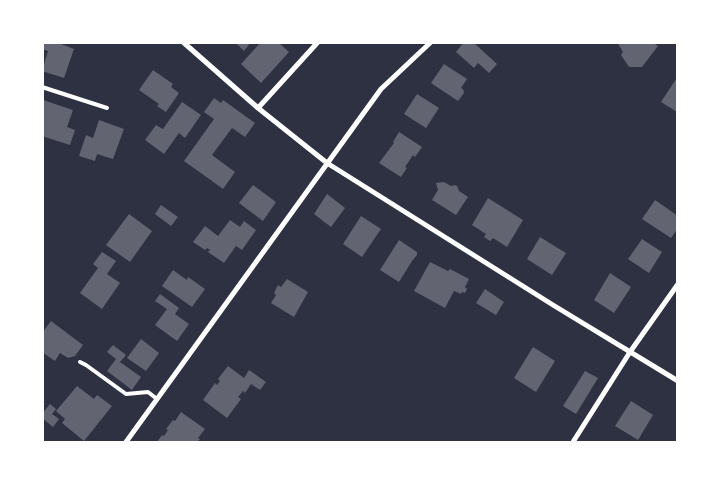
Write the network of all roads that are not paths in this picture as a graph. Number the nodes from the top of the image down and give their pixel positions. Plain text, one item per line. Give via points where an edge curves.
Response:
1 (182, 42) edge
2 (318, 42) edge
3 (431, 42) edge
4 (42, 87) edge
5 (107, 108) dead end
6 (258, 108) junction
7 (327, 163) junction
8 (678, 284) edge
9 (630, 352) junction
10 (80, 362) dead end
11 (678, 381) edge
12 (157, 399) junction
13 (126, 442) edge
14 (573, 442) edge

1 - 6 street
2 - 6 street
3 - 7 street via 381,88
4 - 5 lane
6 - 7 street
7 - 9 street
7 - 12 street
8 - 9 street
9 - 11 street
9 - 14 street
10 - 12 lane via 126,394 148,392
12 - 13 street

